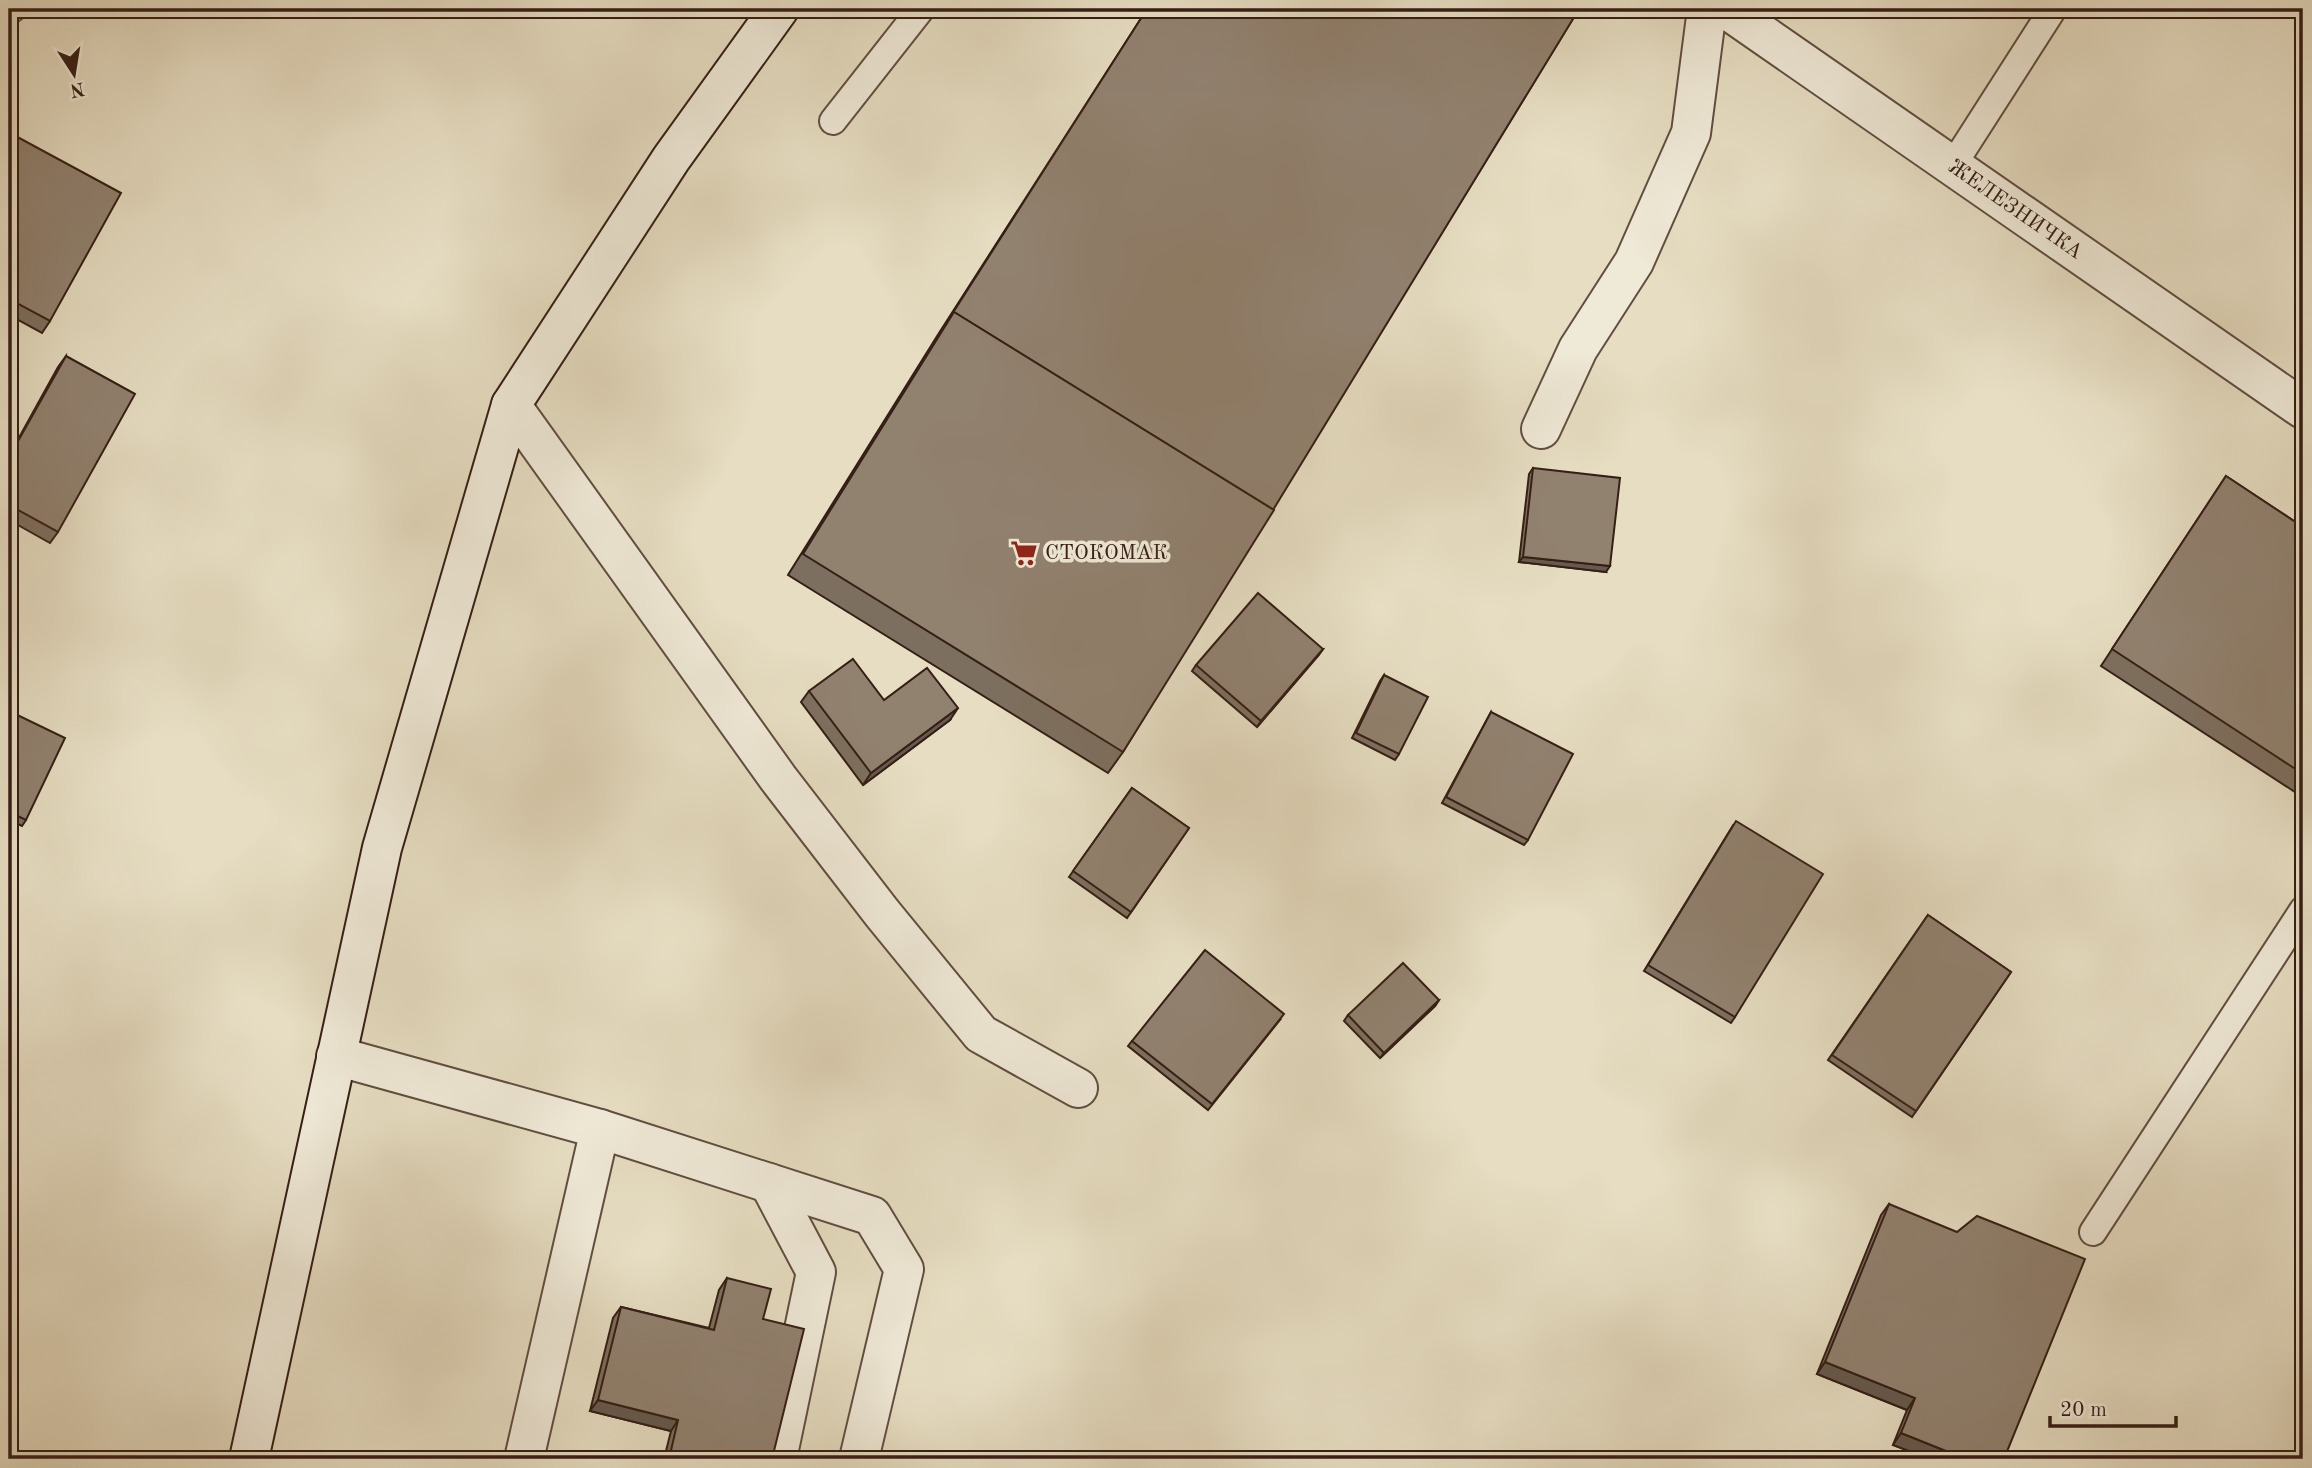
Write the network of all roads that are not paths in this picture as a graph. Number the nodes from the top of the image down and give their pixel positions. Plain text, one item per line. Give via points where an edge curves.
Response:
1 (779, 9) edge
2 (921, 9) edge
3 (1707, 9) edge
4 (2053, 9) edge
5 (1745, 14) edge
6 (833, 121) dead end
7 (1953, 165) junction
8 (511, 405) junction
9 (2303, 409) edge
10 (1541, 429) dead end
11 (2303, 910) edge
12 (337, 1056) junction
13 (1079, 1088) dead end
14 (600, 1129) junction
15 (769, 1183) junction
16 (2093, 1232) dead end
17 (249, 1459) edge
18 (524, 1459) edge
19 (777, 1459) edge
20 (859, 1459) edge

1 - 8 street via 671,159
2 - 6 lane
3 - 10 street via 1691,133 1634,262 1578,349
4 - 7 lane
5 - 7 street, ЖЕЛЕЗНИЧКА
7 - 9 street, ЖЕЛЕЗНИЧКА
8 - 12 street via 382,848
8 - 13 street via 778,778 981,1034
11 - 16 lane
12 - 14 street
12 - 17 street
14 - 15 street
14 - 18 street
15 - 19 street via 816,1272
15 - 20 street via 872,1216 904,1269

